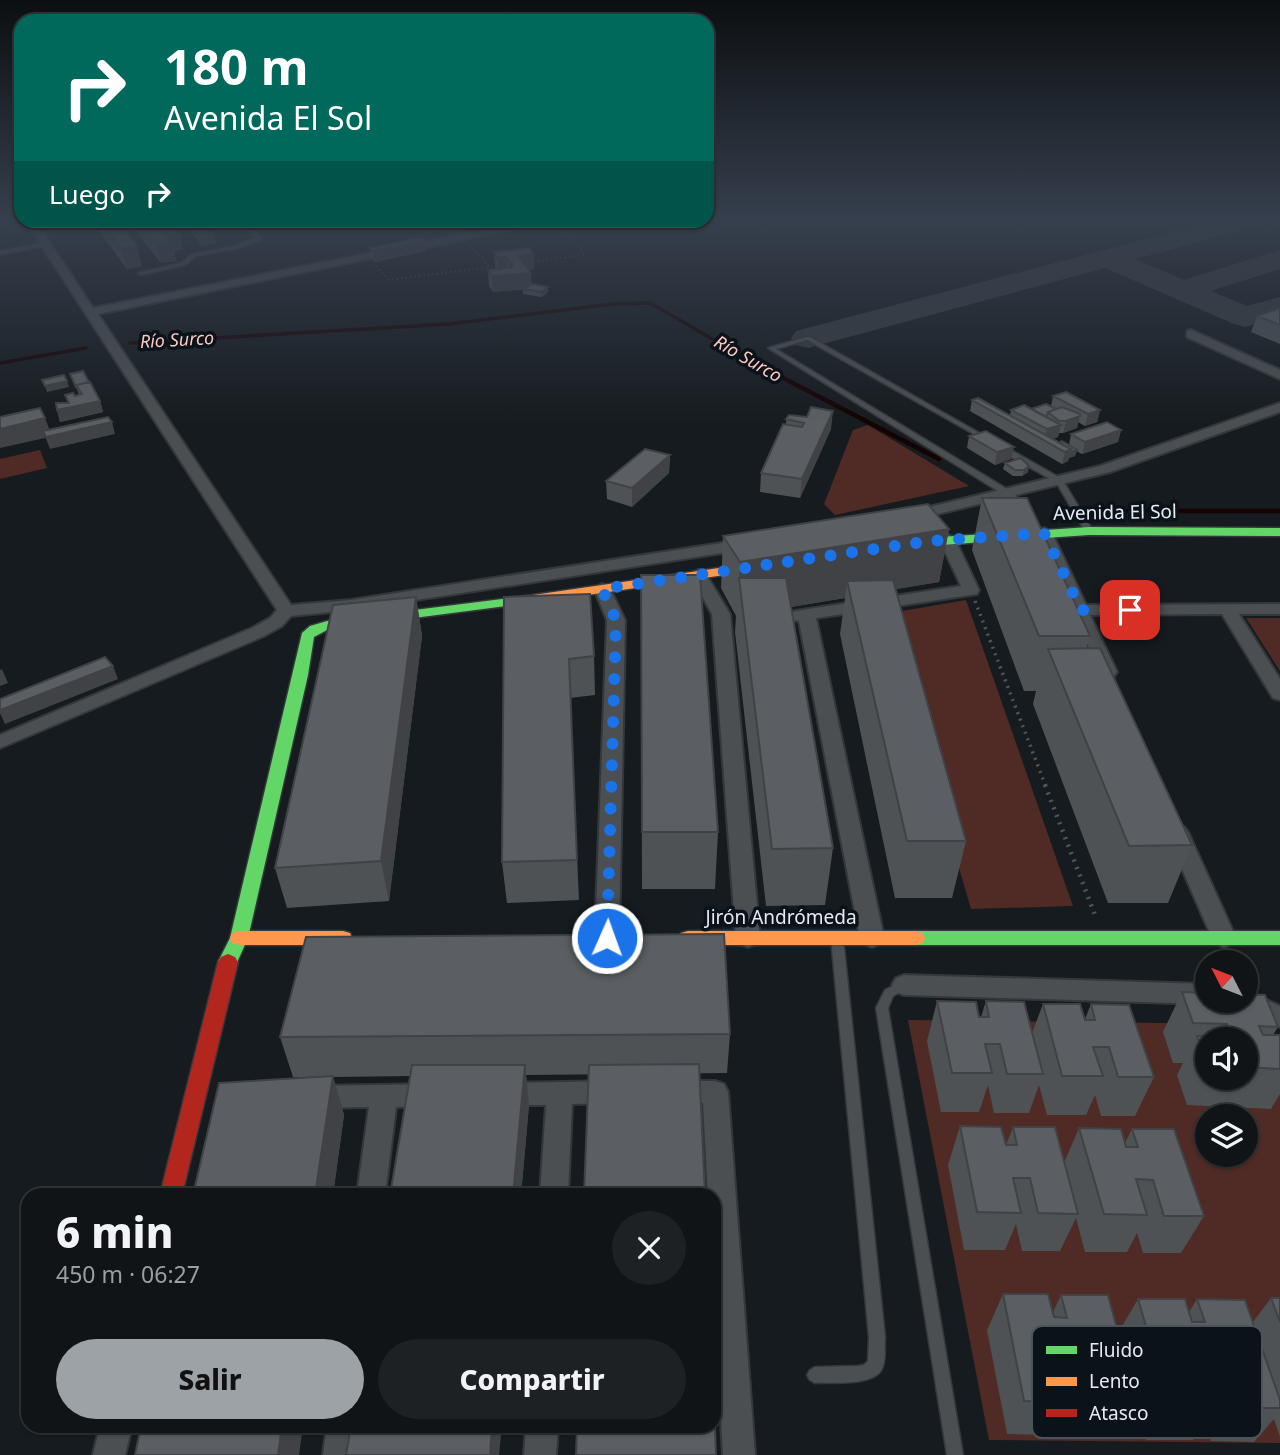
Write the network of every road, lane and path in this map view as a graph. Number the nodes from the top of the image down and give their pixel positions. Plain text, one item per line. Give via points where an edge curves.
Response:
1 (74, 288) edge
2 (221, 288) edge
3 (90, 312) junction
4 (1191, 334) dead end
5 (1280, 374) edge
6 (1280, 407) edge
7 (1059, 481) junction
8 (1009, 494) junction
9 (1031, 517) edge
10 (890, 520) edge
11 (1041, 529) junction
12 (1089, 531) junction
13 (1280, 532) edge
14 (947, 539) junction
15 (763, 541) edge
16 (900, 545) edge
17 (779, 563) edge
18 (698, 575) junction
19 (602, 589) junction
20 (971, 590) junction
21 (1227, 609) junction
22 (1280, 609) edge
23 (1081, 610) junction
24 (286, 611) junction
25 (807, 615) junction
26 (782, 618) edge
27 (1114, 686) edge
28 (1280, 694) edge
29 (0, 742) edge
30 (1169, 812) edge
31 (239, 938) junction
32 (361, 938) edge
33 (607, 938) edge
34 (670, 938) edge
35 (748, 938) junction
36 (837, 938) junction
37 (872, 938) junction
38 (1224, 938) junction
39 (1280, 938) edge
40 (1104, 939) junction
41 (904, 985) joint
42 (1195, 994) edge
43 (1258, 1007) edge
44 (1280, 1017) edge
45 (560, 1093) junction
46 (478, 1094) edge
47 (451, 1095) edge
48 (384, 1096) junction
49 (289, 1097) edge
50 (222, 1098) edge
51 (195, 1099) junction
52 (174, 1188) edge
53 (373, 1188) edge
54 (554, 1188) edge
55 (815, 1375) dead end
56 (114, 1433) edge
57 (342, 1433) edge
58 (542, 1433) edge
59 (109, 1455) edge
60 (339, 1455) edge
61 (540, 1455) edge
62 (739, 1455) edge
63 (955, 1455) edge

1 - 3 street
2 - 3 street
3 - 24 street
4 - 5 street
6 - 7 street
7 - 8 street
7 - 8 lane via 808,338 771,348
7 - 12 lane
8 - 9 lane
8 - 10 street
11 - 12 street, Avenida El Sol
11 - 14 street, Avenida El Sol
11 - 23 street
12 - 13 street, Avenida El Sol
14 - 16 street, Avenida El Sol
14 - 20 street
15 - 24 street via 351,605
17 - 18 street
18 - 19 street
18 - 35 street via 728,626
19 - 31 street via 327,625 311,632 305,640 301,675
19 - 33 street via 616,620
20 - 25 street
20 - 40 path
21 - 22 street
21 - 23 street
21 - 28 street
23 - 27 street
24 - 29 street via 258,632
25 - 26 street
25 - 37 street
30 - 38 street
31 - 32 street
31 - 51 street via 226,966
34 - 35 street, Jirón Andrómeda
35 - 36 street, Jirón Andrómeda
36 - 37 street, Jirón Andrómeda
36 - 55 lane via 877,1337 876,1365 868,1372
37 - 40 street, Jirón Andrómeda
38 - 39 street, Jirón Andrómeda
38 - 40 street, Jirón Andrómeda
41 - 42 street
41 - 63 lane via 889,993 882,1008
43 - 44 street
45 - 46 street
45 - 54 street
45 - 62 street via 715,1092
47 - 48 street
48 - 49 street
48 - 53 street
50 - 51 street
51 - 52 street
56 - 59 street
57 - 60 street
58 - 61 street

